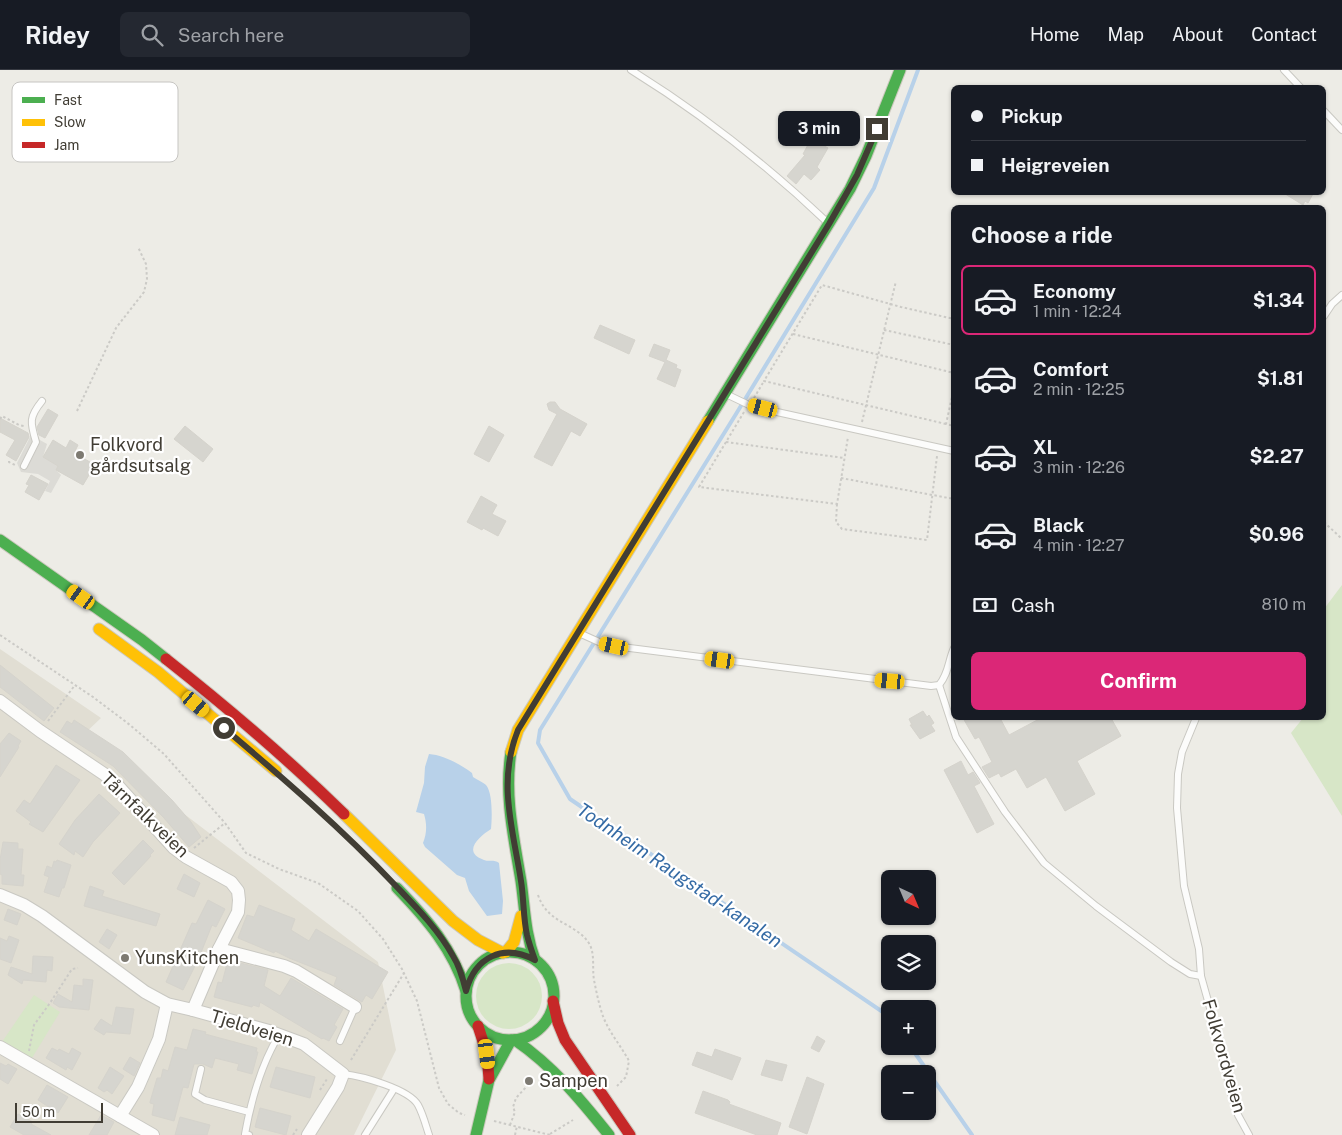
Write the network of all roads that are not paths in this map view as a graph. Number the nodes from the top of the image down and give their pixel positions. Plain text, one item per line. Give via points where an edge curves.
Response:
1 (631, 70) edge
2 (900, 70) edge
3 (1284, 70) edge
4 (1298, 85) edge
5 (1326, 113) edge
6 (1342, 130) edge
7 (829, 224) junction
8 (1342, 295) edge
9 (1326, 313) edge
10 (730, 396) junction
11 (42, 401) dead end
12 (951, 451) edge
13 (24, 466) dead end
14 (0, 540) edge
15 (88, 622) dead end
16 (578, 632) junction
17 (951, 656) edge
18 (939, 685) junction
19 (0, 701) edge
20 (1195, 720) edge
21 (288, 782) dead end
22 (387, 877) dead end
23 (2, 898) edge
24 (523, 903) junction
25 (219, 949) junction
26 (505, 953) junction
27 (535, 960) junction
28 (1201, 976) junction
29 (466, 991) junction
30 (553, 1001) junction
31 (167, 1004) junction
32 (355, 1007) joint
33 (193, 1010) junction
34 (478, 1026) junction
35 (279, 1035) junction
36 (513, 1040) junction
37 (340, 1041) dead end
38 (0, 1047) edge
39 (201, 1069) dead end
40 (343, 1074) junction
41 (489, 1080) junction
42 (394, 1088) junction
43 (249, 1112) junction
44 (120, 1116) junction
45 (153, 1135) edge
46 (249, 1135) edge
47 (308, 1135) edge
48 (365, 1135) edge
49 (429, 1135) edge
50 (476, 1135) edge
51 (609, 1135) edge
52 (630, 1135) edge
53 (1249, 1135) edge

1 - 7 lane via 743,148
2 - 7 main road via 857,175
3 - 4 lane
5 - 6 lane
7 - 10 main road
8 - 9 lane
10 - 12 lane via 749,405
10 - 16 main road
11 - 13 lane via 32,413 31,426 36,442
14 - 26 main road via 142,640 223,704 298,769 453,921 478,940
15 - 21 main road via 158,672
16 - 18 lane via 614,646
16 - 24 main road via 518,730 509,755 508,803
17 - 18 lane via 950,668
18 - 28 lane via 956,737 1005,812 1044,863 1171,962 1190,974
19 - 25 street, Tårnfalkveien via 104,774 174,848 231,882 238,891 238,912
20 - 28 lane, Folkvordveien via 1182,752 1178,808 1184,886 1199,949
22 - 29 main road via 442,938 458,966
23 - 31 street, Tjeldveien via 24,905 42,916 145,992
24 - 26 main road via 518,932
24 - 27 main road
25 - 32 street via 296,971
25 - 33 street, Tårnfalkveien
26 - 27 main road via 526,955
26 - 29 main road via 482,962 474,970
27 - 30 main road via 549,977
28 - 53 lane, Folkvordveien via 1232,1097
29 - 34 main road via 468,1011
30 - 36 main road via 541,1027 524,1038
30 - 52 main road via 565,1040
31 - 33 street, Tjeldveien
31 - 44 street via 159,1039 138,1087
32 - 37 lane
33 - 35 street, Tjeldveien
34 - 36 main road via 493,1037
34 - 41 main road via 487,1054
35 - 40 street, Tjeldveien via 304,1044
35 - 43 lane via 268,1052
36 - 41 main road
36 - 51 main road via 551,1067
38 - 44 street
39 - 43 lane via 195,1094 205,1100
40 - 42 lane
40 - 47 street via 338,1088
41 - 50 main road
42 - 48 lane
42 - 49 lane via 412,1097
43 - 46 lane via 245,1134
44 - 45 street

